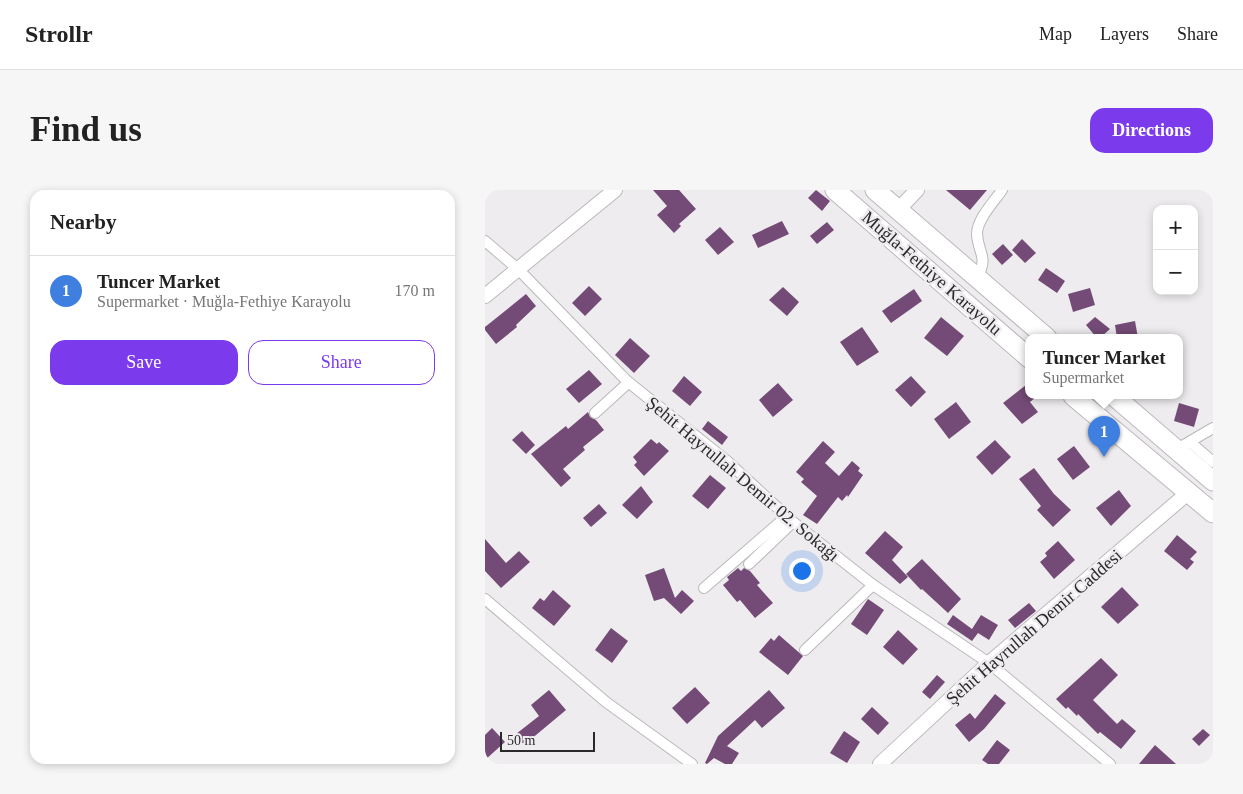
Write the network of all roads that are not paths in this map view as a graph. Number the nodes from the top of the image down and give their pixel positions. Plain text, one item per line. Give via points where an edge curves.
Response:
1 (615, 190) edge
2 (835, 190) edge
3 (875, 190) edge
4 (917, 190) edge
5 (1002, 190) edge
6 (898, 210) junction
7 (485, 241) edge
8 (519, 270) junction
9 (977, 278) junction
10 (485, 296) edge
11 (1042, 334) edge
12 (1025, 355) edge
13 (629, 383) junction
14 (1076, 399) edge
15 (1118, 399) edge
16 (595, 413) dead end
17 (1213, 428) edge
18 (1183, 446) junction
19 (1213, 462) edge
20 (1213, 481) edge
21 (1189, 492) junction
22 (1213, 513) edge
23 (790, 519) junction
24 (749, 564) dead end
25 (873, 585) junction
26 (704, 588) dead end
27 (485, 599) edge
28 (805, 650) dead end
29 (989, 663) junction
30 (692, 764) edge
31 (880, 764) edge
32 (1110, 764) edge

1 - 8 street
2 - 12 highway, Muğla-Fethiye Karayolu
3 - 6 highway, Muğla-Fethiye Karayolu
4 - 6 street
5 - 9 street via 978,226 984,258
6 - 9 highway, Muğla-Fethiye Karayolu
7 - 8 street, Şehit Hayrullah Demir 02. Sokağı
8 - 10 street
8 - 13 street, Şehit Hayrullah Demir 02. Sokağı
9 - 11 highway, Muğla-Fethiye Karayolu
13 - 16 street
13 - 23 street, Şehit Hayrullah Demir 02. Sokağı via 727,461
14 - 21 highway
15 - 18 highway
17 - 18 street
18 - 19 street
18 - 20 highway
21 - 22 highway
21 - 29 street, Şehit Hayrullah Demir Caddesi
23 - 24 street
23 - 25 street, Şehit Hayrullah Demir 02. Sokağı
23 - 26 street
25 - 28 street
25 - 29 street, Şehit Hayrullah Demir 02. Sokağı
27 - 30 street via 606,702
29 - 31 street, Şehit Hayrullah Demir Caddesi
29 - 32 street, Şehit Hayrullah Demir 02. Sokağı

